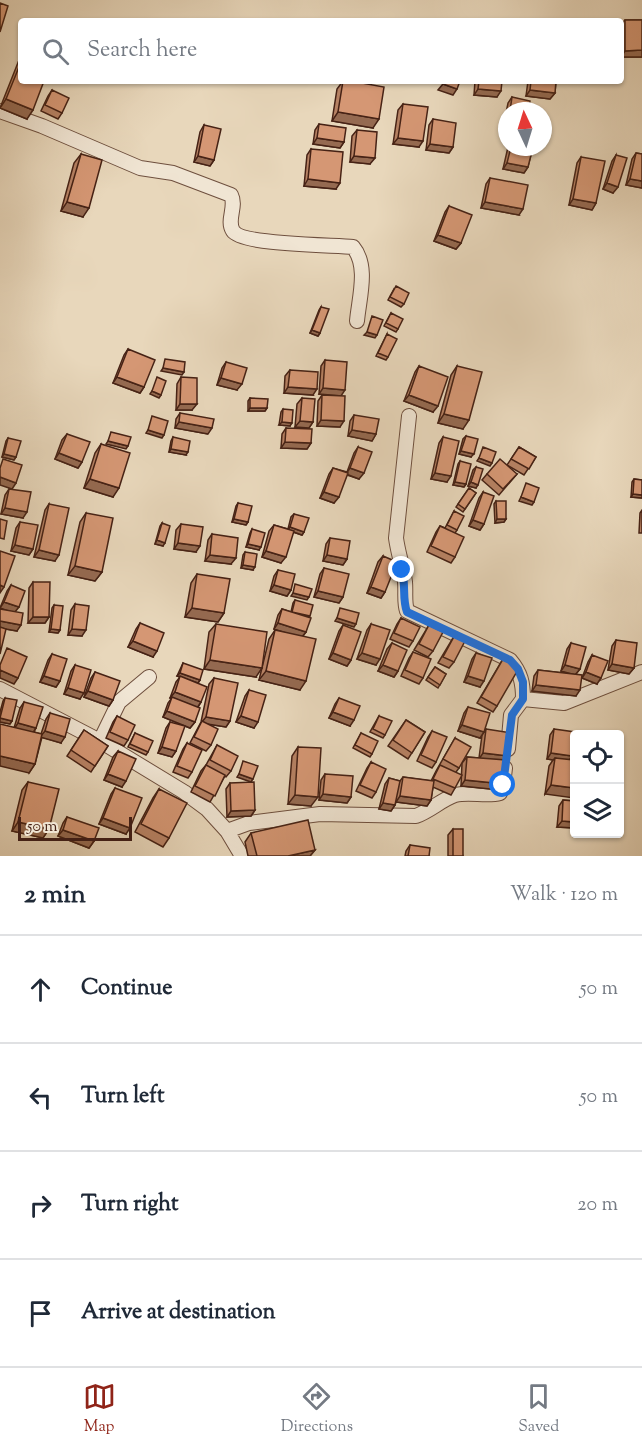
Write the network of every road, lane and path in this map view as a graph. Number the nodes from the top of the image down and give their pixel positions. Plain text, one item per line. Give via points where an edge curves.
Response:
1 (0, 111) edge
2 (357, 321) dead end
3 (409, 416) dead end
4 (642, 672) edge
5 (149, 677) dead end
6 (0, 689) edge
7 (523, 699) junction
8 (100, 741) junction
9 (226, 831) junction
10 (242, 856) edge

1 - 2 street via 140,168 173,173 231,195 234,200 230,221 239,236 286,244 353,247 360,255 362,268
3 - 7 street via 396,538 407,612 510,660 523,682
4 - 7 street via 564,703
5 - 8 street via 119,702
6 - 8 street
7 - 9 street via 512,715 500,793 457,794 416,816 311,815 249,823
8 - 9 street via 184,792 207,809
9 - 10 street

